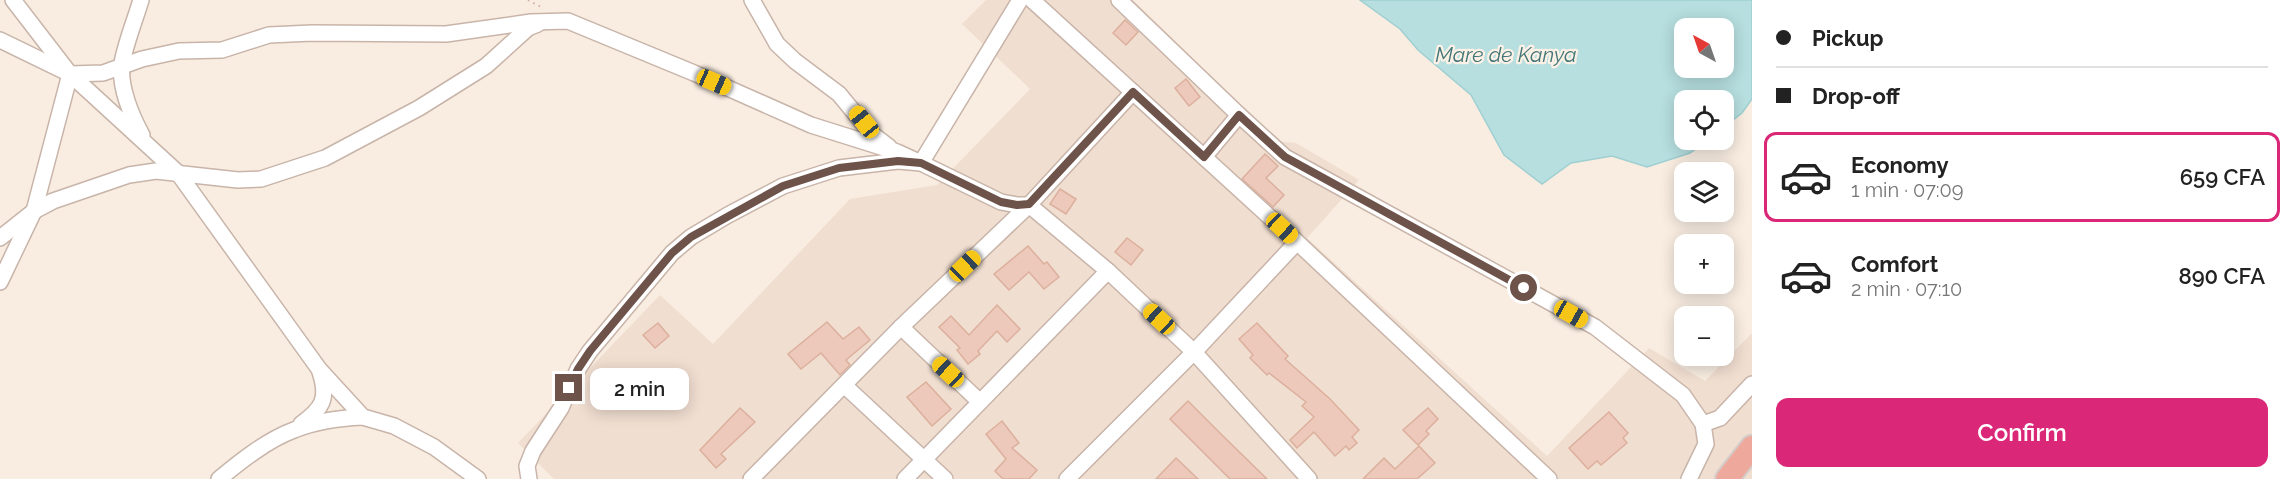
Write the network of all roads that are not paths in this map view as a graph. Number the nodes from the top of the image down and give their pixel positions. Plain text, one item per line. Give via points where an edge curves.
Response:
1 (13, 0) edge
2 (141, 0) edge
3 (752, 0) edge
4 (1020, 0) edge
5 (1032, 0) edge
6 (1119, 0) edge
7 (546, 21) junction
8 (0, 40) edge
9 (122, 65) junction
10 (70, 74) junction
11 (1133, 92) junction
12 (1239, 115) junction
13 (146, 144) junction
14 (897, 152) junction
15 (1204, 157) junction
16 (921, 163) junction
17 (178, 173) junction
18 (1029, 204) junction
19 (34, 212) junction
20 (0, 238) edge
21 (1297, 242) junction
22 (1108, 271) junction
23 (0, 282) edge
24 (901, 327) junction
25 (1194, 352) junction
26 (319, 369) junction
27 (1752, 384) edge
28 (844, 385) junction
29 (980, 402) junction
30 (363, 417) junction
31 (1703, 424) junction
32 (293, 430) junction
33 (1752, 447) edge
34 (924, 460) junction
35 (1735, 476) edge
36 (219, 479) edge
37 (478, 479) edge
38 (529, 479) edge
39 (751, 479) edge
40 (905, 479) edge
41 (945, 479) edge
42 (1067, 479) edge
43 (1309, 479) edge
44 (1549, 479) edge
45 (1689, 479) edge

1 - 10 street
2 - 9 street
3 - 14 street via 777,44 839,94 873,134
4 - 16 street
5 - 11 street
6 - 12 street
7 - 9 street via 446,34 269,35 222,50 179,51
7 - 14 street via 568,21 811,125
7 - 17 street via 528,28 486,66 419,108 325,158 261,179
8 - 10 street
9 - 10 street via 103,72
9 - 13 street via 133,117
10 - 13 street
10 - 19 street
11 - 15 street
11 - 18 street
12 - 15 street
12 - 31 street via 1285,157 1595,327 1683,395
13 - 17 street
14 - 16 street
15 - 21 street
16 - 18 street via 1001,202
16 - 38 street via 898,161 839,168 783,186 691,237 640,289 584,360 526,466
17 - 19 street via 129,175 52,201
17 - 26 street
18 - 22 street
18 - 24 street
19 - 20 street
19 - 23 street
21 - 25 street
21 - 44 street
22 - 25 street
22 - 29 street
24 - 28 street
24 - 29 street
25 - 42 street
25 - 43 street
26 - 30 street
26 - 32 street via 325,386 324,398 318,412
27 - 31 street via 1720,418
28 - 34 street
28 - 39 street
29 - 34 street
30 - 32 street via 335,419
30 - 37 street via 394,426 434,447
31 - 45 street via 1706,444
32 - 36 street
33 - 35 highway
34 - 40 street
34 - 41 street

